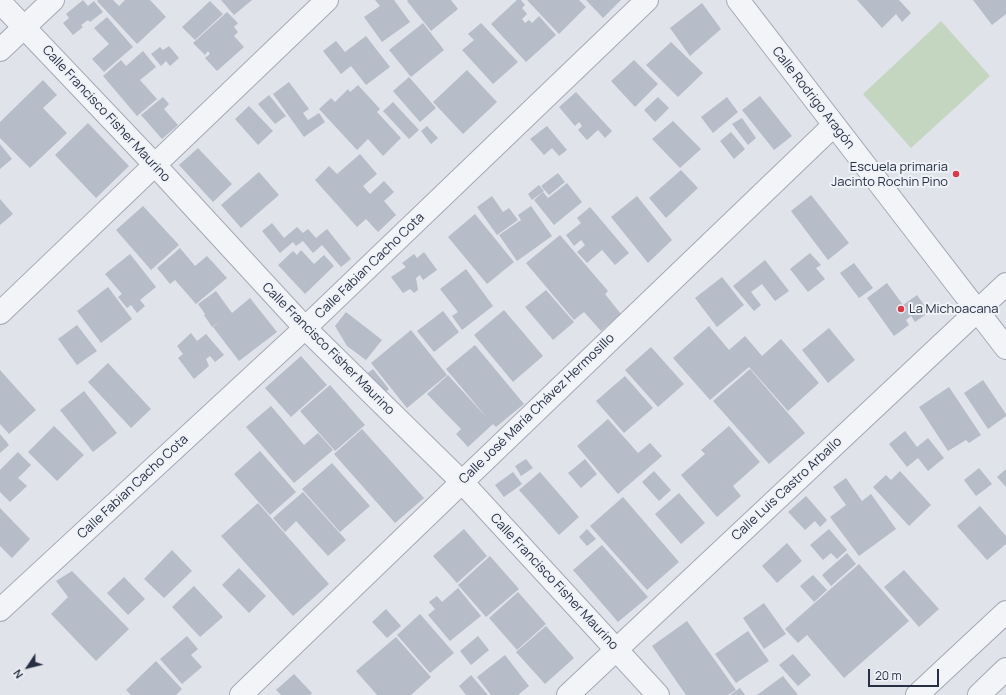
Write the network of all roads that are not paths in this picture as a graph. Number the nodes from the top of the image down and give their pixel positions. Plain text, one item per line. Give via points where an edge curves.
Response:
1 (53, 0) edge
2 (327, 0) edge
3 (647, 0) edge
4 (738, 0) edge
5 (0, 2) edge
6 (24, 27) junction
7 (0, 50) edge
8 (834, 125) junction
9 (155, 165) junction
10 (1006, 284) edge
11 (977, 312) junction
12 (0, 313) edge
13 (304, 328) junction
14 (1006, 348) edge
15 (462, 482) junction
16 (0, 610) edge
17 (1006, 612) edge
18 (615, 649) junction
19 (1006, 669) edge
20 (241, 695) edge
21 (568, 695) edge
22 (658, 695) edge
23 (917, 695) edge
24 (979, 695) edge

1 - 6 street
2 - 9 street
3 - 13 street, Calle Fabian Cacho Cota
4 - 8 street, Calle Rodrigo Aragón
5 - 6 street, Calle Francisco Fisher Maurino
6 - 7 street
6 - 9 street, Calle Francisco Fisher Maurino
8 - 11 street, Calle Rodrigo Aragón
8 - 15 street, Calle José María Chávez Hermosillo
9 - 12 street
9 - 13 street, Calle Francisco Fisher Maurino
10 - 11 street, Calle Luis Castro Arballo
11 - 14 street, Calle Rodrigo Aragón
11 - 18 street, Calle Luis Castro Arballo
13 - 15 street, Calle Francisco Fisher Maurino
13 - 16 street, Calle Fabian Cacho Cota
15 - 18 street, Calle Francisco Fisher Maurino
15 - 20 street, Calle José María Chávez Hermosillo
17 - 23 street
18 - 21 street, Calle Luis Castro Arballo
18 - 22 street, Calle Francisco Fisher Maurino
19 - 24 street

